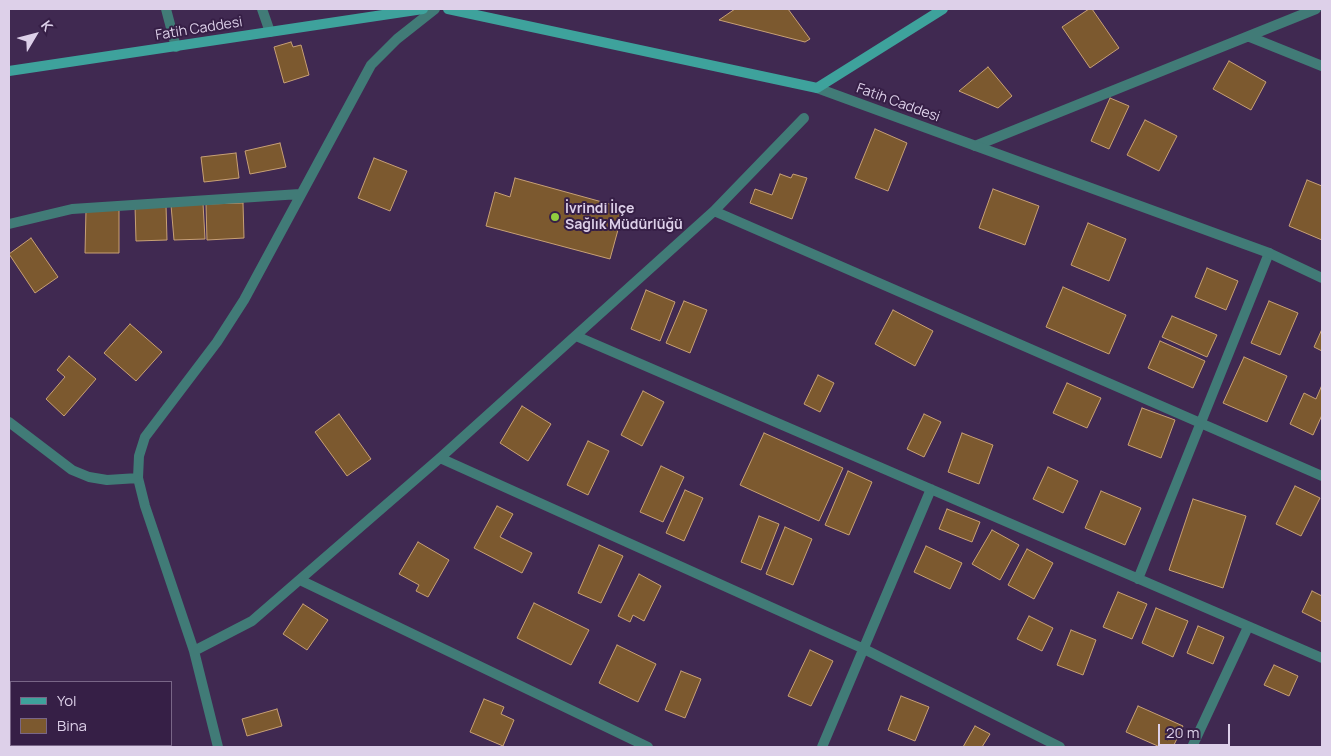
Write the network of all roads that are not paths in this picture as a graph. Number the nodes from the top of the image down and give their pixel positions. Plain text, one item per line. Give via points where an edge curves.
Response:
1 (166, 9) edge
2 (262, 9) edge
3 (423, 9) edge
4 (435, 9) edge
5 (448, 9) edge
6 (943, 9) edge
7 (1316, 9) edge
8 (270, 32) junction
9 (1250, 36) junction
10 (176, 46) junction
11 (1322, 66) edge
12 (9, 71) edge
13 (817, 88) junction
14 (804, 118) dead end
15 (975, 146) junction
16 (300, 194) junction
17 (714, 211) junction
18 (9, 224) edge
19 (1269, 253) junction
20 (1322, 278) edge
21 (576, 336) junction
22 (9, 422) edge
23 (1200, 422) junction
24 (440, 458) junction
25 (1322, 476) edge
26 (138, 478) junction
27 (931, 489) junction
28 (1138, 578) junction
29 (300, 580) junction
30 (1248, 626) junction
31 (864, 649) junction
32 (194, 651) junction
33 (1322, 658) edge
34 (218, 747) edge
35 (648, 747) edge
36 (822, 747) edge
37 (1060, 747) edge
38 (1192, 747) edge

1 - 10 street
2 - 8 street
3 - 8 main road, Fatih Caddesi
4 - 16 street via 397,39 371,66
5 - 13 main road, Fatih Caddesi
6 - 13 main road
7 - 9 street
8 - 10 main road, Fatih Caddesi
9 - 11 street
9 - 15 street
10 - 12 main road, Fatih Caddesi
13 - 15 street, Fatih Caddesi
14 - 17 street
15 - 19 street, Fatih Caddesi
16 - 18 street via 72,209
16 - 26 street via 234,317 144,437
17 - 21 street
17 - 23 street
19 - 20 street, Fatih Caddesi
19 - 23 street
21 - 24 street
21 - 27 street
22 - 26 street via 72,470 107,480
23 - 25 street
23 - 28 street
24 - 29 street
24 - 31 street
26 - 32 street
27 - 28 street
27 - 31 street
28 - 30 street
29 - 32 street via 252,621
29 - 35 street
30 - 33 street
30 - 38 street
31 - 36 street
31 - 37 street
32 - 34 street

